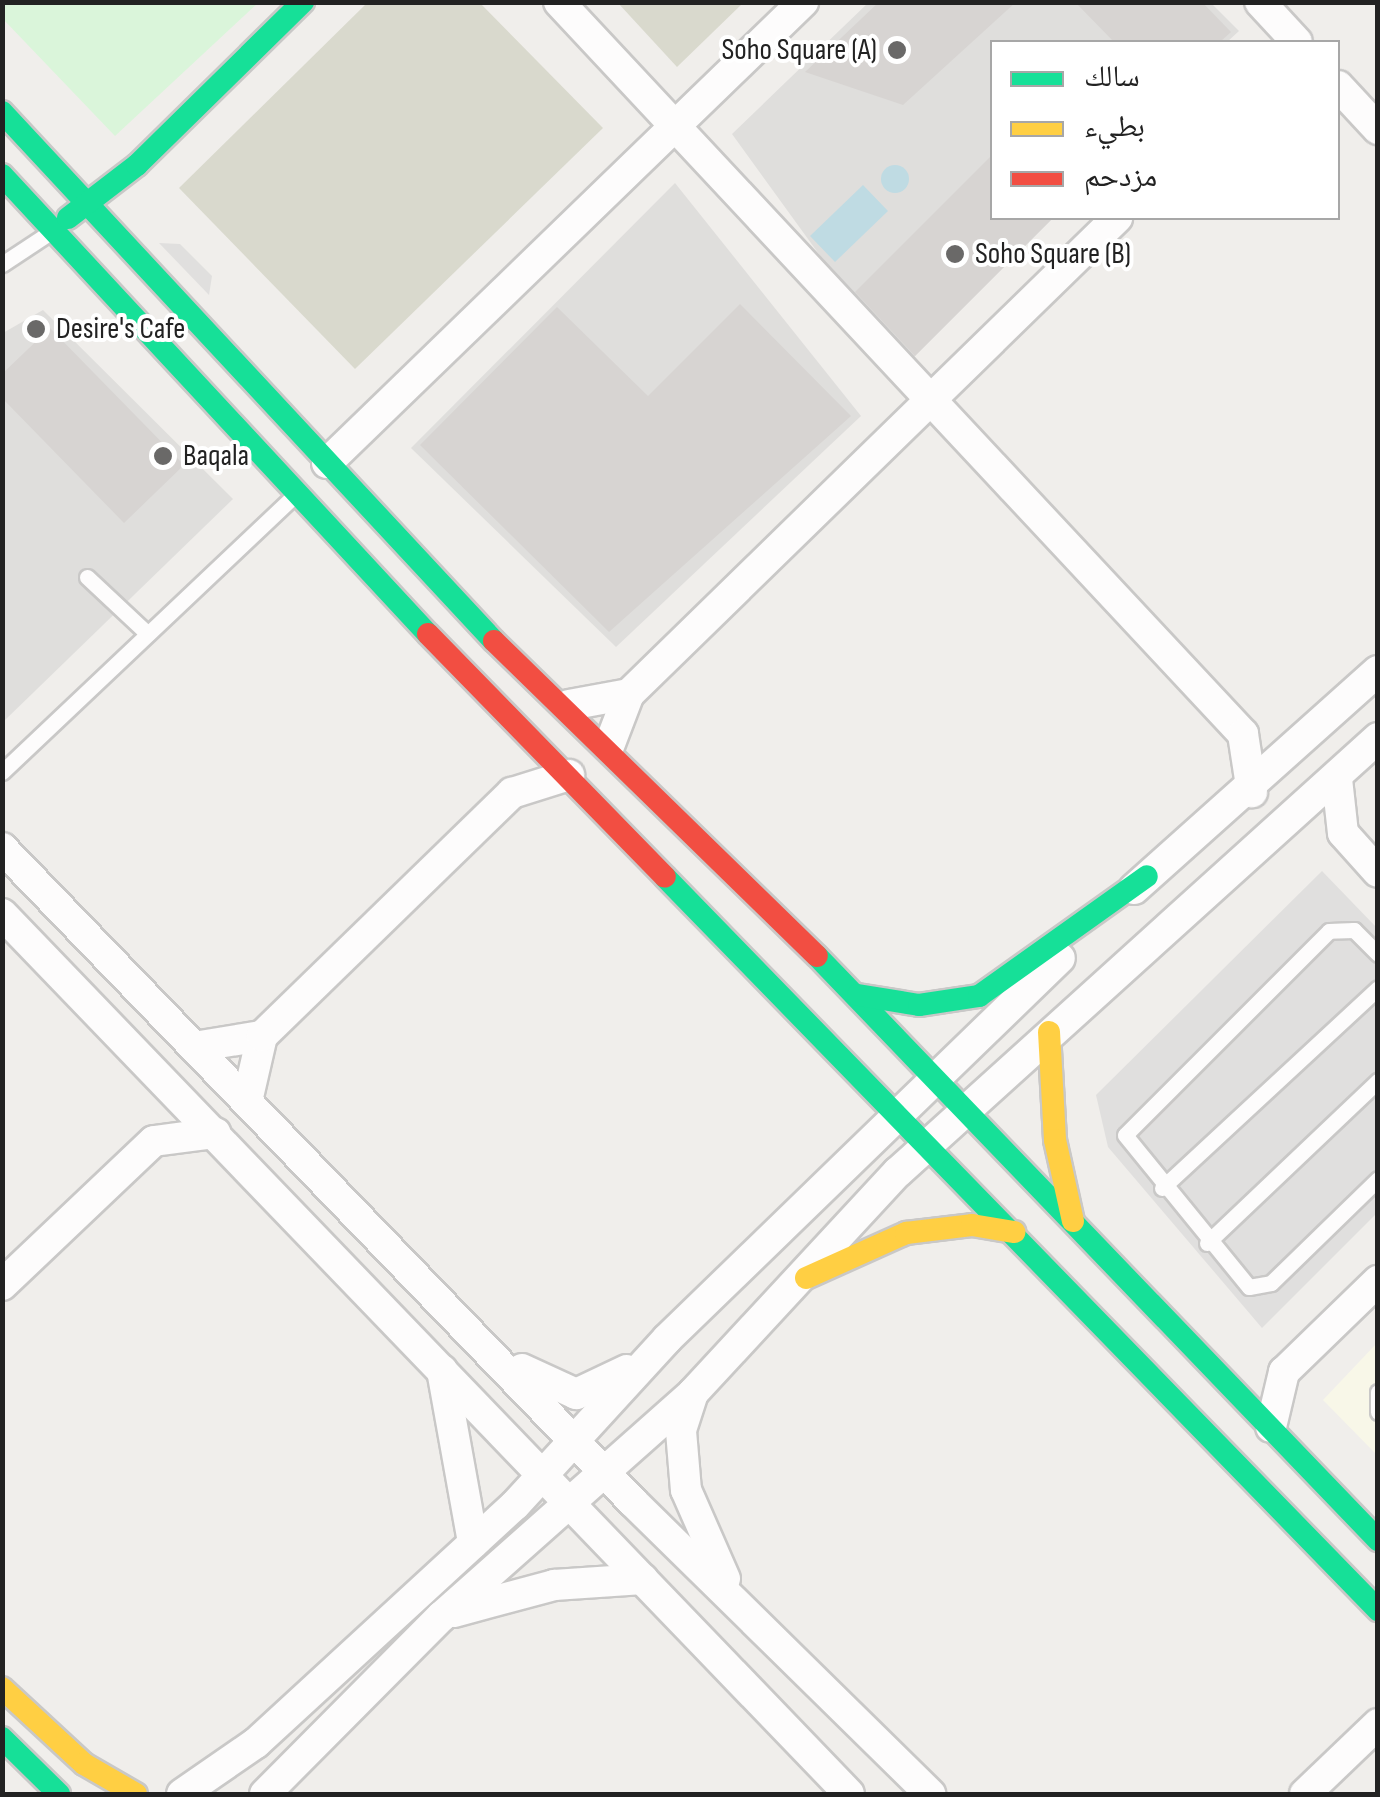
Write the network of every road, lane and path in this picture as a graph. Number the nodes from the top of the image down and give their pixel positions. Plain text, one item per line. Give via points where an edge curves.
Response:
1 (303, 2) edge
2 (559, 2) edge
3 (803, 2) edge
4 (1260, 2) edge
5 (1295, 40) edge
6 (1340, 88) edge
7 (2, 112) edge
8 (678, 126) junction
9 (1378, 128) edge
10 (2, 174) edge
11 (90, 201) junction
12 (1115, 220) edge
13 (52, 230) junction
14 (2, 264) edge
15 (129, 320) junction
16 (926, 401) junction
17 (327, 463) junction
18 (294, 496) junction
19 (87, 577) dead end
20 (448, 596) junction
21 (148, 634) junction
22 (1378, 671) edge
23 (629, 694) junction
24 (568, 705) junction
25 (526, 731) junction
26 (1243, 734) junction
27 (1378, 738) edge
28 (1305, 743) junction
29 (609, 746) junction
30 (2, 772) edge
31 (570, 775) junction
32 (1337, 779) junction
33 (1252, 792) junction
34 (512, 793) junction
35 (1288, 827) junction
36 (1343, 833) junction
37 (2, 848) edge
38 (1378, 872) edge
39 (1147, 876) junction
40 (2, 914) edge
41 (1378, 954) edge
42 (1378, 988) edge
43 (858, 995) junction
44 (1050, 1032) junction
45 (262, 1036) junction
46 (200, 1046) junction
47 (160, 1078) junction
48 (936, 1080) junction
49 (1378, 1081) edge
50 (248, 1097) junction
51 (966, 1109) junction
52 (897, 1111) junction
53 (215, 1134) junction
54 (154, 1141) junction
55 (928, 1144) junction
56 (1378, 1179) edge
57 (1162, 1188) junction
58 (1073, 1221) junction
59 (1014, 1232) junction
60 (1207, 1242) junction
61 (806, 1278) junction
62 (2, 1285) edge
63 (1374, 1288) edge
64 (455, 1320) junction
65 (667, 1340) junction
66 (442, 1370) junction
67 (1284, 1372) junction
68 (1224, 1381) junction
69 (1378, 1392) edge
70 (692, 1393) junction
71 (1378, 1412) edge
72 (1271, 1427) junction
73 (577, 1444) junction
74 (604, 1472) junction
75 (544, 1475) junction
76 (570, 1502) junction
77 (1378, 1540) edge
78 (473, 1543) junction
79 (643, 1580) junction
80 (1378, 1610) edge
81 (442, 1616) junction
82 (752, 1618) junction
83 (2, 1688) edge
84 (1378, 1724) edge
85 (2, 1738) edge
86 (59, 1794) edge
87 (136, 1794) edge
88 (182, 1794) edge
89 (265, 1794) edge
90 (849, 1794) edge
91 (930, 1794) edge
92 (1304, 1794) edge

1 - 11 street
2 - 8 street
3 - 8 street
4 - 5 street
6 - 9 street
7 - 11 street
8 - 16 street
8 - 17 street
10 - 13 street
11 - 13 street
11 - 17 street
12 - 16 street
13 - 14 lane
13 - 15 street
15 - 17 street via 172,339 290,463 310,471
15 - 18 street
16 - 23 street
16 - 26 street
17 - 20 street
18 - 20 street via 334,501
18 - 21 lane
18 - 25 street
19 - 21 lane
20 - 24 street
21 - 30 lane
22 - 28 street
23 - 24 street
23 - 29 street
24 - 29 street
25 - 31 street
25 - 34 street
26 - 28 street
26 - 33 street
27 - 32 street
28 - 33 street
29 - 43 street
31 - 34 street
31 - 52 street
32 - 35 street
32 - 36 street
33 - 39 street
34 - 45 street
35 - 36 street
35 - 44 street
36 - 38 street
37 - 46 street
39 - 43 street via 979,996 919,1005
39 - 48 street
40 - 47 street
41 - 57 lane via 1354,930 1329,931 1130,1122 1128,1148
42 - 57 lane
43 - 48 street
44 - 51 street
44 - 58 street via 1055,1140
45 - 46 street
45 - 50 street
46 - 50 street
47 - 53 street
47 - 54 street
48 - 51 street
48 - 52 street
49 - 60 lane
50 - 64 street
51 - 55 street
51 - 58 street
52 - 55 street
52 - 65 street
53 - 54 street
53 - 66 street
54 - 62 street
55 - 59 street
55 - 61 street
56 - 60 lane via 1264,1286 1242,1283
57 - 60 lane
58 - 68 street
59 - 61 street via 972,1225 906,1232
59 - 80 street
61 - 70 street
63 - 67 street
64 - 65 street via 544,1385 576,1394 610,1384
64 - 73 street
65 - 73 street
66 - 75 street
66 - 78 street
67 - 68 street
67 - 72 street
68 - 72 street
69 - 71 lane
70 - 74 street
70 - 82 street via 681,1431 690,1508
72 - 77 street
73 - 74 street
73 - 75 street
74 - 76 street
74 - 82 street
75 - 76 street
75 - 78 street
76 - 79 street
76 - 81 street
78 - 88 street via 256,1743
79 - 81 street via 554,1585
79 - 90 street
81 - 89 street
82 - 91 street
83 - 87 street via 84,1764
84 - 92 street
85 - 86 street

